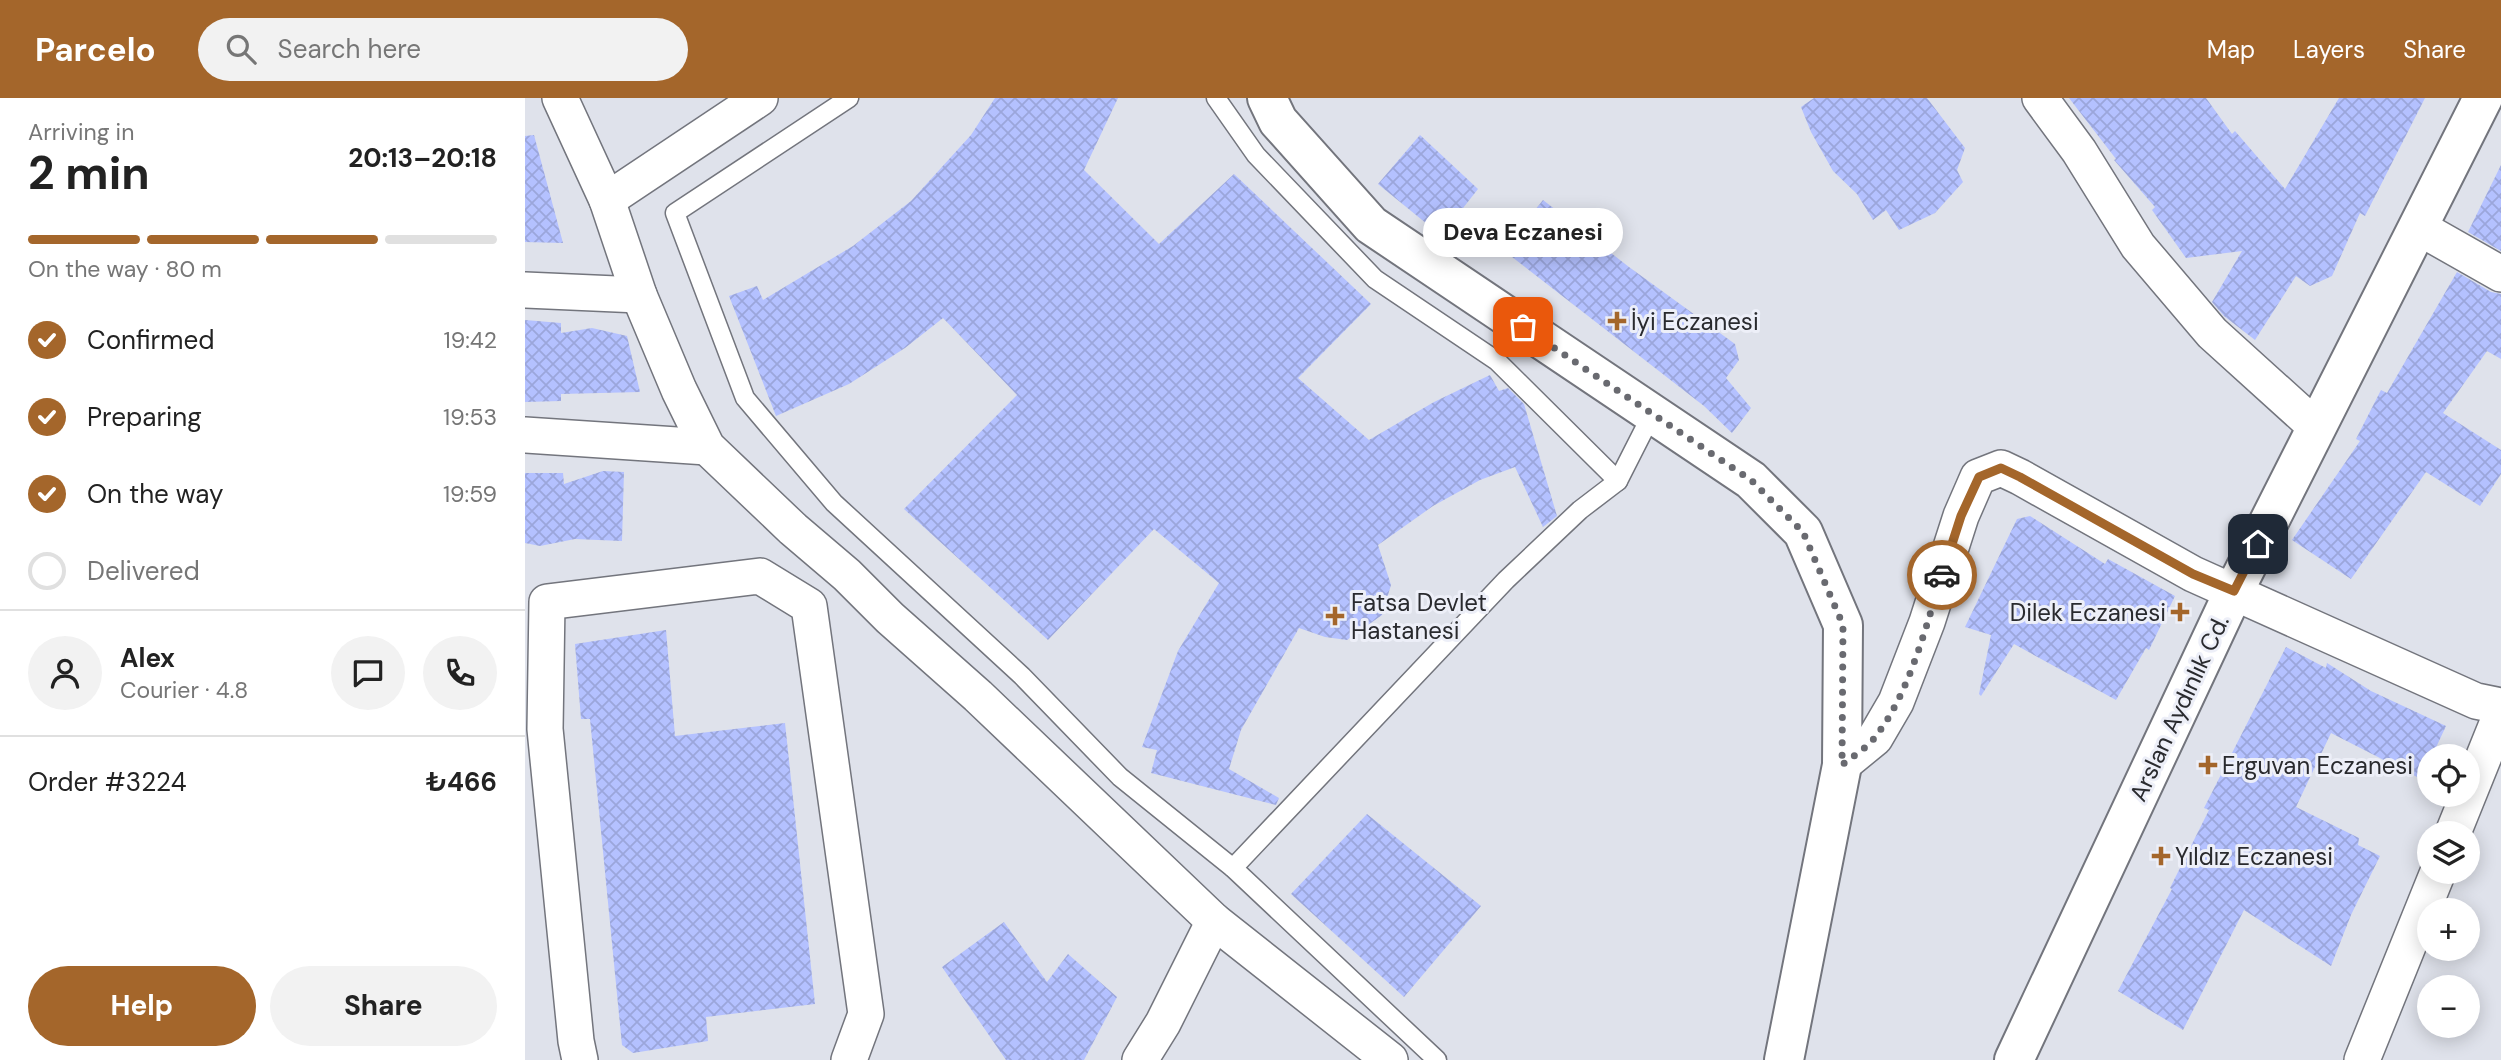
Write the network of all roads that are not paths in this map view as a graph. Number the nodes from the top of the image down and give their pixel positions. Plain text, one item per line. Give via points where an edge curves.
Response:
1 (560, 98) edge
2 (760, 98) edge
3 (849, 98) edge
4 (1216, 98) edge
5 (1267, 98) edge
6 (2040, 98) edge
7 (2483, 98) edge
8 (607, 200) junction
9 (2418, 227) junction
10 (2501, 274) edge
11 (525, 290) edge
12 (639, 295) junction
13 (1652, 414) junction
14 (2317, 428) junction
15 (525, 435) edge
16 (707, 447) junction
17 (1618, 481) junction
18 (793, 529) junction
19 (781, 588) junction
20 (2234, 591) junction
21 (2501, 706) edge
22 (2501, 714) edge
23 (1842, 765) junction
24 (2458, 821) edge
25 (1233, 868) junction
26 (2433, 884) edge
27 (1214, 921) junction
28 (580, 1060) edge
29 (849, 1060) edge
30 (1140, 1060) edge
31 (1391, 1060) edge
32 (1437, 1060) edge
33 (1784, 1060) edge
34 (2014, 1060) edge
35 (2362, 1060) edge

1 - 8 street
2 - 8 street
3 - 25 lane via 675,214 745,398 834,503 1021,676 1120,777
4 - 17 lane via 1256,155 1375,279 1497,361
5 - 13 street via 1278,121 1371,225
6 - 14 street via 2138,246 2212,333
7 - 9 street, Arslan Aydınlık Cd.
8 - 12 street
9 - 10 street
9 - 14 street, Arslan Aydınlık Cd.
11 - 12 street
12 - 16 street
13 - 17 lane
13 - 23 street via 1751,480 1803,532 1843,625
14 - 20 street, Arslan Aydınlık Cd.
15 - 16 street
16 - 18 street
17 - 25 lane via 1506,580
18 - 19 street
18 - 27 street via 978,696
19 - 28 street via 760,576 547,601 545,729
19 - 29 street via 809,606 866,1014
20 - 21 street via 2476,701
20 - 23 street via 2193,574 2001,468 1979,477 1896,702 1875,738
20 - 34 street, Arslan Aydınlık Cd.
22 - 24 street
23 - 33 street
25 - 32 lane
26 - 35 street
27 - 30 street
27 - 31 street

